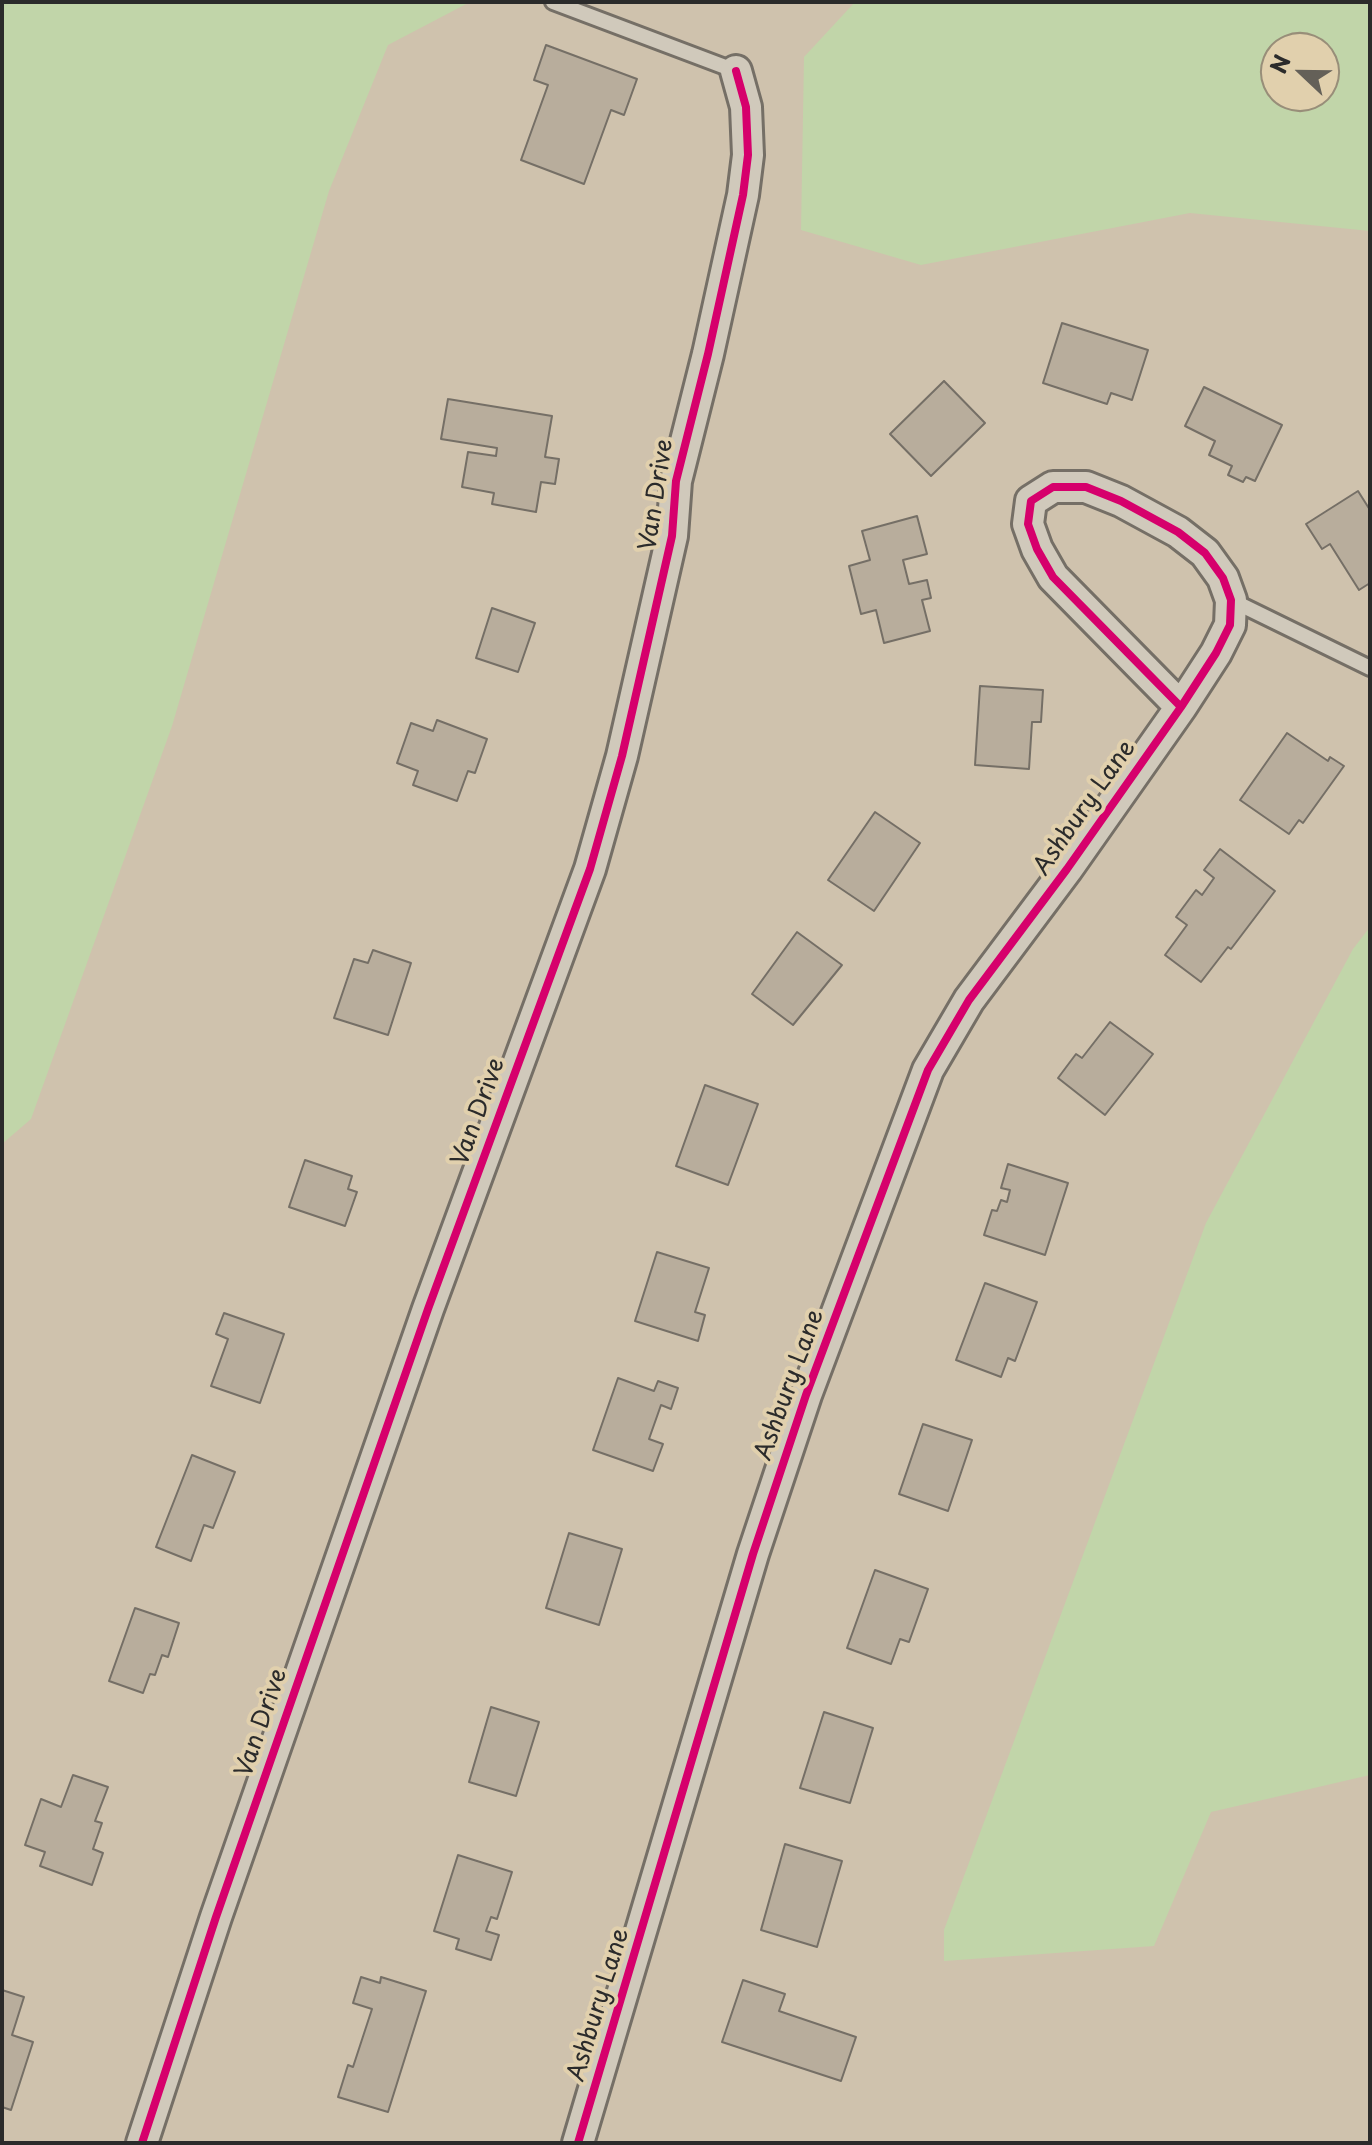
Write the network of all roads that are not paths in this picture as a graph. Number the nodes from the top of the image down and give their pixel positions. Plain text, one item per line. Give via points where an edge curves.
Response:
1 (553, 2) edge
2 (736, 71) joint
3 (1231, 600) junction
4 (1370, 668) edge
5 (1181, 707) junction
6 (142, 2143) edge
7 (578, 2143) edge

1 - 2 lane
2 - 6 street, Van Drive via 746,107 743,195 676,481 669,550 590,869 402,1383
3 - 4 lane
3 - 5 street, Ashbury Lane via 1230,625
3 - 5 street via 1205,553 1121,501 1086,487 1053,487 1031,501 1028,524 1053,577
5 - 7 street, Ashbury Lane via 969,1000 928,1070 806,1395 753,1554

